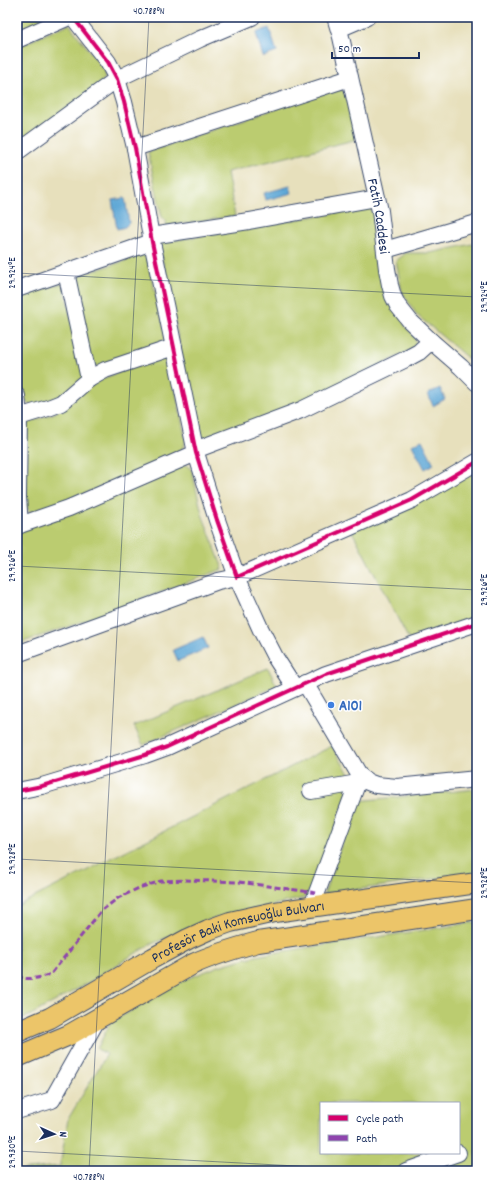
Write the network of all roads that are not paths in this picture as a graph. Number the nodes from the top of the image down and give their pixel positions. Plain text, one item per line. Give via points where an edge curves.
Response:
1 (69, 17) edge
2 (73, 17) edge
3 (252, 17) edge
4 (367, 17) edge
5 (337, 23) edge
6 (17, 40) edge
7 (350, 78) junction
8 (117, 79) junction
9 (135, 148) junction
10 (17, 152) edge
11 (377, 198) junction
12 (477, 223) edge
13 (151, 239) junction
14 (385, 250) junction
15 (66, 272) junction
16 (17, 289) edge
17 (431, 341) junction
18 (174, 348) junction
19 (89, 379) junction
20 (477, 383) edge
21 (17, 396) edge
22 (18, 417) junction
23 (195, 452) junction
24 (477, 462) edge
25 (19, 526) edge
26 (237, 576) junction
27 (477, 623) edge
28 (17, 654) edge
29 (300, 686) junction
30 (359, 779) junction
31 (477, 779) edge
32 (17, 791) edge
33 (311, 791) dead end
34 (477, 883) edge
35 (312, 906) junction
36 (477, 909) edge
37 (97, 1020) junction
38 (17, 1032) edge
39 (17, 1057) edge
40 (17, 1109) edge
41 (458, 1154) edge
42 (406, 1171) edge

1 - 6 street
2 - 8 street via 102,54
3 - 8 street
4 - 5 street
5 - 7 street, Fatih Caddesi
7 - 9 street
7 - 11 street, Fatih Caddesi
8 - 9 street
8 - 10 street
9 - 13 street
11 - 13 street
11 - 14 street, Fatih Caddesi
12 - 14 street
13 - 15 street
13 - 18 street
14 - 17 street, Fatih Caddesi via 390,285 398,306
15 - 16 street
15 - 19 street
17 - 20 street, Fatih Caddesi
17 - 23 street via 406,359 301,410
18 - 19 street via 105,370
18 - 23 street
19 - 22 street via 61,403
21 - 22 street
22 - 25 street
23 - 25 street via 69,508
23 - 26 street
24 - 26 street via 412,500
26 - 28 street
26 - 29 street via 275,657
27 - 29 street via 351,665
29 - 30 street
29 - 32 street via 167,747 42,786
30 - 31 street via 376,785 398,787
30 - 33 street
30 - 35 street
34 - 35 main road, Profesör Baki Komsuoğlu Bulvarı
35 - 38 main road, Profesör Baki Komsuoğlu Bulvarı via 253,916 208,930 153,958 50,1018
36 - 37 main road, Profesör Baki Komsuoğlu Bulvarı via 281,938 234,948 193,964
37 - 39 main road, Profesör Baki Komsuoğlu Bulvarı
37 - 40 street via 52,1100
41 - 42 street

